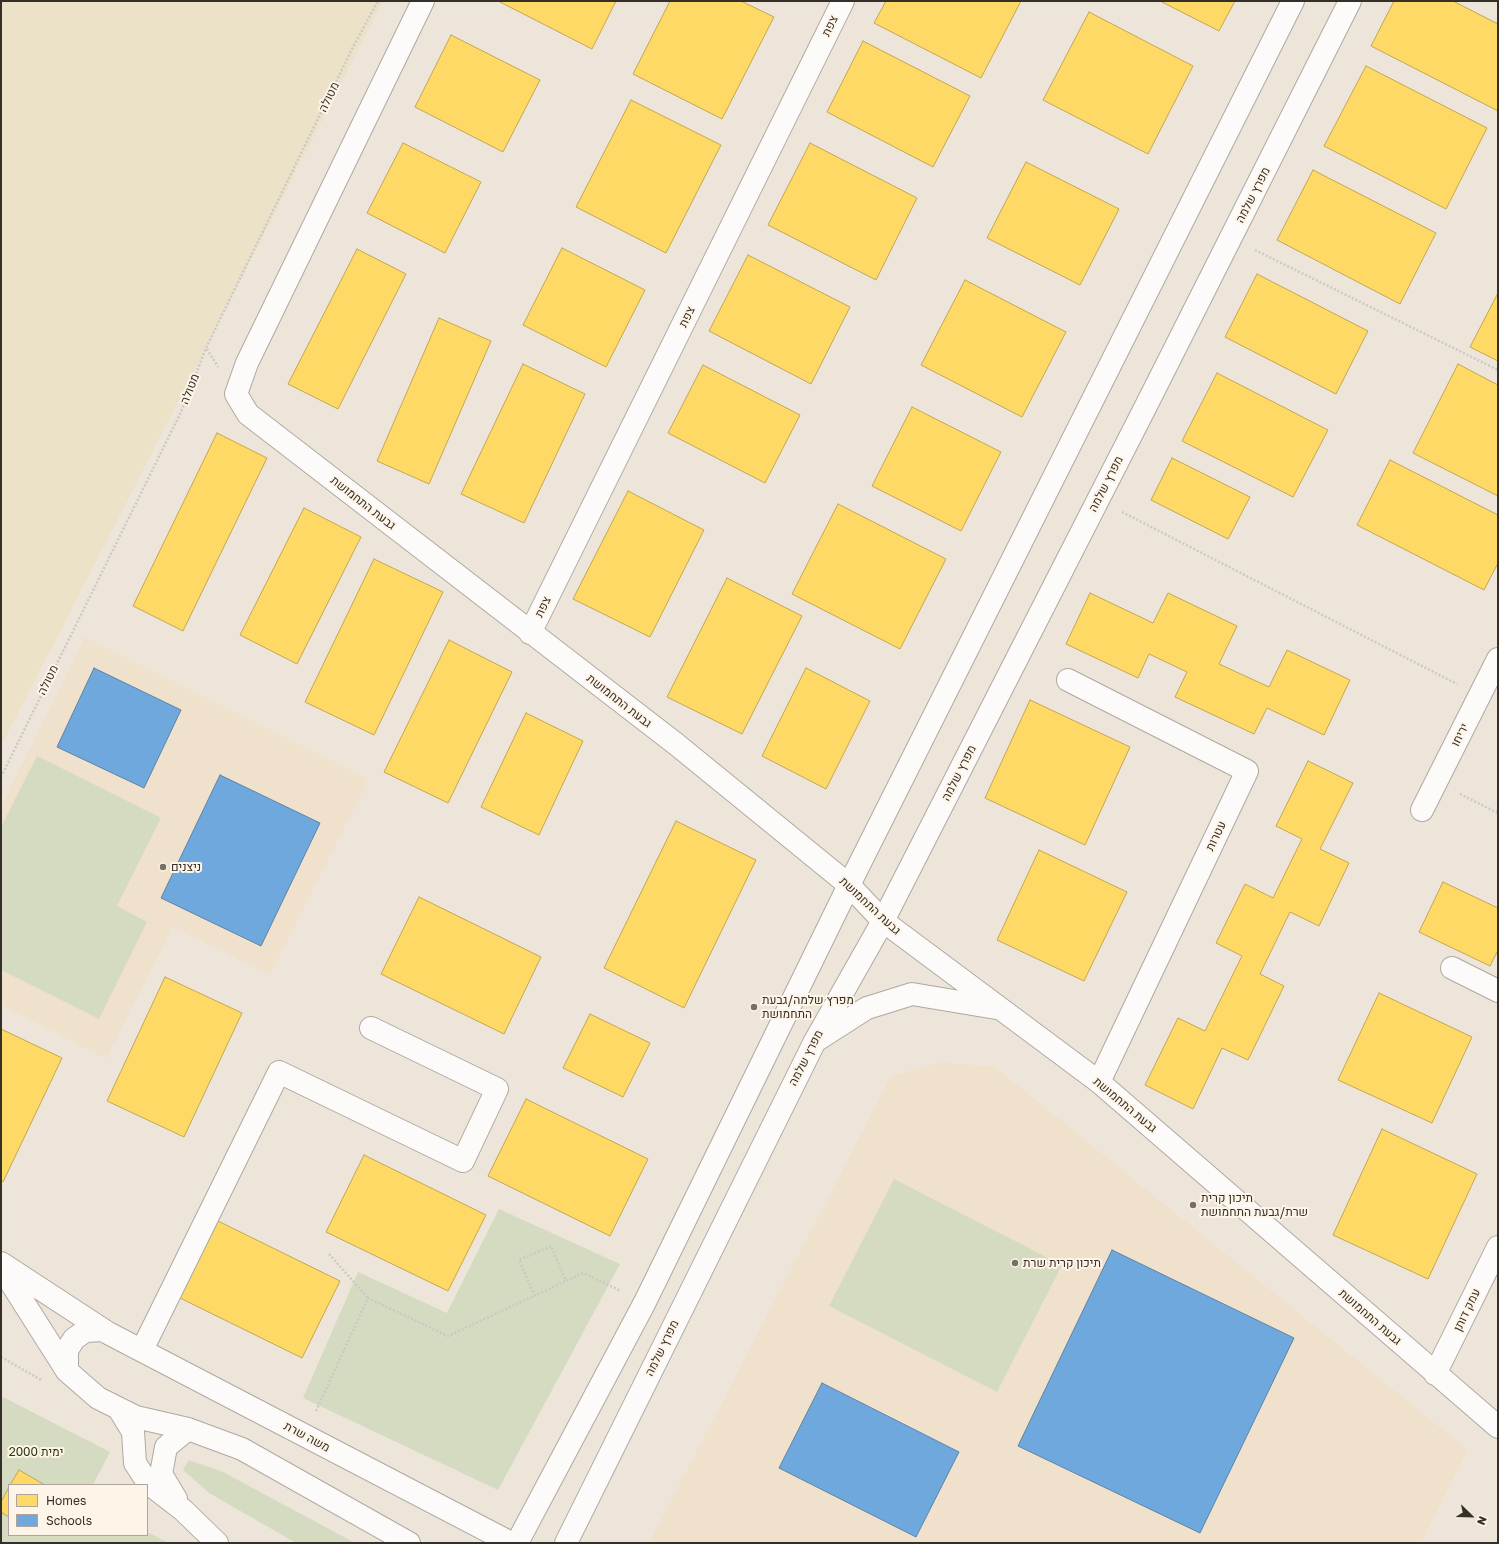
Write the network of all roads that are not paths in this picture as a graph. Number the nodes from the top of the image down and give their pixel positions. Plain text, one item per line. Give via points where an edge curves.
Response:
1 (423, 1) edge
2 (843, 1) edge
3 (1293, 1) edge
4 (1350, 1) edge
5 (530, 633) junction
6 (1498, 659) edge
7 (1068, 680) dead end
8 (1422, 810) dead end
9 (849, 885) junction
10 (883, 921) junction
11 (1452, 968) dead end
12 (1498, 991) edge
13 (999, 1009) junction
14 (372, 1028) dead end
15 (814, 1043) junction
16 (1099, 1082) junction
17 (1498, 1247) edge
18 (1, 1263) edge
19 (1, 1267) edge
20 (103, 1330) junction
21 (142, 1350) junction
22 (67, 1371) junction
23 (1436, 1374) junction
24 (119, 1409) junction
25 (1498, 1427) edge
26 (188, 1429) junction
27 (183, 1510) junction
28 (579, 1515) junction
29 (216, 1543) edge
30 (409, 1543) edge
31 (510, 1543) edge
32 (518, 1543) edge
33 (566, 1543) edge
34 (580, 1543) edge

1 - 5 street, גבעת התחמושת via 247,363 236,394 248,414
2 - 5 street, צפת
3 - 9 street
4 - 10 street, מפרץ שלמה
5 - 9 street, גבעת התחמושת via 676,744
6 - 8 street, יריחו
7 - 16 street, עטרות via 1247,770
9 - 10 street, גבעת התחמושת
9 - 32 street via 645,1302
10 - 13 street, גבעת התחמושת
10 - 15 street, מפרץ שלמה
11 - 12 street
13 - 15 street via 912,994 867,1008
13 - 16 street, גבעת התחמושת
14 - 21 street via 497,1089 463,1161 279,1072
15 - 28 street, מפרץ שלמה
16 - 23 street, גבעת התחמושת
17 - 23 street, עמק דותן
18 - 20 street, משה שרת
19 - 22 street
20 - 21 street, משה שרת
20 - 22 street via 84,1331 74,1339 67,1350
21 - 31 street, משה שרת
22 - 24 street via 98,1398
23 - 25 street, גבעת התחמושת
24 - 26 street via 136,1417
24 - 27 street via 133,1432 135,1462 148,1483
26 - 27 street via 166,1447 161,1474
26 - 30 street via 242,1449
27 - 29 street
28 - 33 street, מפרץ שלמה
28 - 34 street

